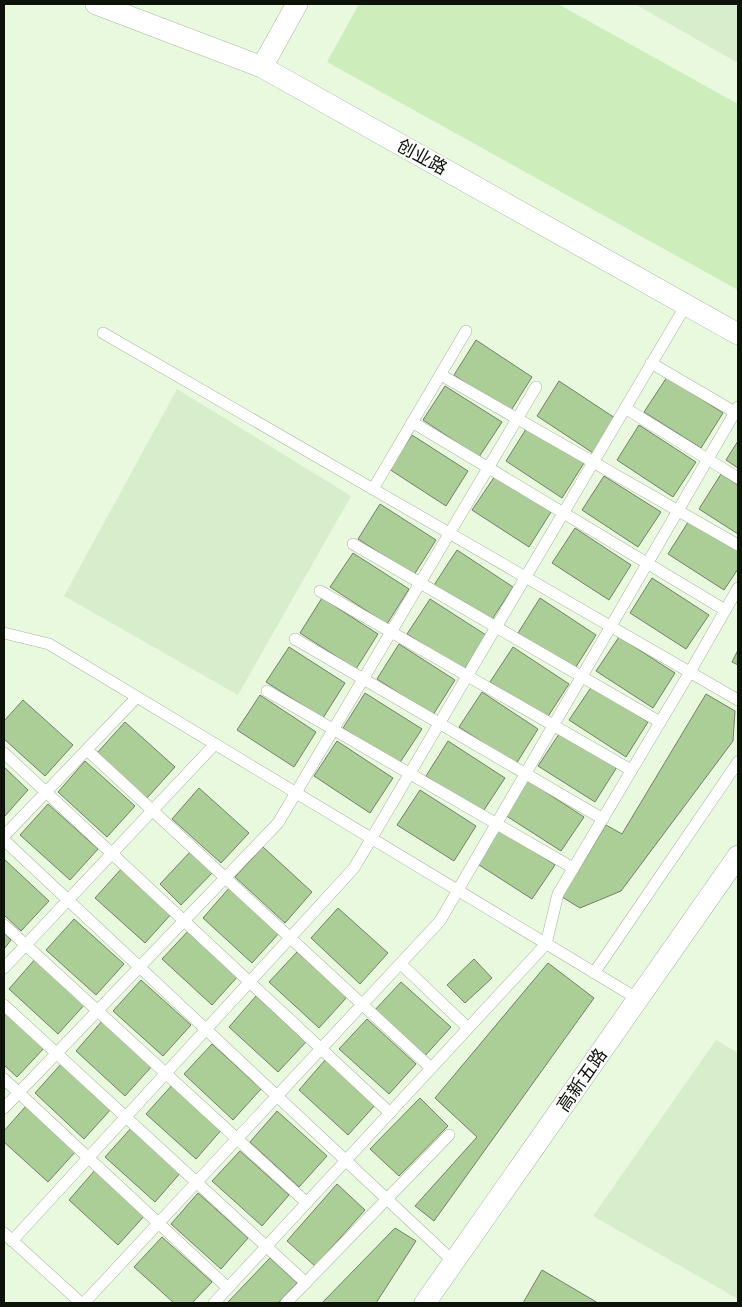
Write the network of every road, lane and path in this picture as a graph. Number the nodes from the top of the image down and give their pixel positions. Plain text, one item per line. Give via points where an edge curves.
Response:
1 (96, 4) edge
2 (297, 4) edge
3 (262, 67) junction
4 (686, 305) junction
5 (466, 331) dead end
6 (103, 333) dead end
7 (738, 334) edge
8 (651, 363) junction
9 (441, 375) junction
10 (536, 387) dead end
11 (625, 408) junction
12 (737, 411) edge
13 (517, 418) junction
14 (412, 422) junction
15 (708, 460) junction
16 (593, 462) junction
17 (488, 468) junction
18 (738, 478) edge
19 (373, 489) junction
20 (678, 511) junction
21 (563, 513) junction
22 (449, 533) junction
23 (353, 544) dead end
24 (738, 546) edge
25 (648, 564) junction
26 (525, 577) junction
27 (420, 583) junction
28 (738, 588) edge
29 (320, 591) dead end
30 (725, 610) junction
31 (496, 627) junction
32 (611, 627) junction
33 (391, 632) junction
34 (4, 633) edge
35 (295, 639) dead end
36 (690, 672) junction
37 (467, 676) junction
38 (582, 677) junction
39 (363, 679) junction
40 (267, 692) dead end
41 (137, 697) junction
42 (738, 700) edge
43 (660, 722) junction
44 (439, 723) junction
45 (554, 726) junction
46 (334, 730) junction
47 (215, 744) junction
48 (87, 750) junction
49 (4, 753) edge
50 (738, 762) edge
51 (632, 770) junction
52 (410, 774) junction
53 (526, 774) junction
54 (46, 792) junction
55 (296, 793) junction
56 (153, 810) junction
57 (603, 818) junction
58 (496, 824) junction
59 (4, 836) edge
60 (371, 838) junction
61 (4, 840) edge
62 (112, 854) junction
63 (738, 856) edge
64 (573, 868) junction
65 (226, 878) junction
66 (458, 891) junction
67 (68, 900) junction
68 (184, 921) junction
69 (4, 925) edge
70 (290, 938) junction
71 (546, 944) junction
72 (26, 945) junction
73 (401, 964) junction
74 (140, 967) junction
75 (4, 968) edge
76 (594, 973) junction
77 (250, 982) junction
78 (638, 999) junction
79 (363, 1004) junction
80 (4, 1005) edge
81 (98, 1011) junction
82 (468, 1028) junction
83 (206, 1030) junction
84 (321, 1049) junction
85 (56, 1054) junction
86 (432, 1068) junction
87 (166, 1073) junction
88 (4, 1079) edge
89 (19, 1093) junction
90 (277, 1096) junction
91 (4, 1108) edge
92 (390, 1113) junction
93 (125, 1118) junction
94 (449, 1135) dead end
95 (237, 1139) junction
96 (88, 1158) junction
97 (346, 1161) junction
98 (196, 1183) junction
99 (387, 1199) junction
100 (307, 1203) junction
101 (159, 1223) junction
102 (8, 1237) edge
103 (266, 1247) junction
104 (454, 1262) junction
105 (306, 1283) junction
106 (228, 1288) junction
107 (83, 1303) edge
108 (214, 1303) edge
109 (286, 1303) edge
110 (425, 1303) edge

1 - 3 street, 创业路
2 - 3 street
3 - 4 street, 创业路
4 - 7 street, 创业路
4 - 8 lane
5 - 9 lane
6 - 19 lane
8 - 11 lane
8 - 12 lane
9 - 13 lane
9 - 14 lane
10 - 13 lane
11 - 15 lane
11 - 16 lane
12 - 15 lane
13 - 16 lane
13 - 17 lane
14 - 17 lane
14 - 19 lane
15 - 18 lane
15 - 20 lane
16 - 20 lane
16 - 21 lane
17 - 21 lane
17 - 22 lane
19 - 22 lane
20 - 24 lane
20 - 25 lane
21 - 25 lane
21 - 26 lane
22 - 26 lane
22 - 27 lane
23 - 27 lane
25 - 30 lane
25 - 32 lane
26 - 31 lane
26 - 32 lane
27 - 31 lane
27 - 33 lane
28 - 30 lane
29 - 33 lane
30 - 36 lane
31 - 37 lane
31 - 38 lane
32 - 36 lane
32 - 38 lane
33 - 37 lane
33 - 39 lane
34 - 41 lane via 49,644
35 - 39 lane
36 - 42 lane
36 - 43 lane
37 - 44 lane
37 - 45 lane
38 - 43 lane
38 - 45 lane
39 - 44 lane
39 - 46 lane
40 - 46 lane
41 - 47 lane
41 - 48 lane
43 - 51 lane
44 - 52 lane
44 - 53 lane
45 - 51 lane
45 - 53 lane
46 - 52 lane
46 - 55 lane
47 - 55 lane
47 - 56 lane
48 - 54 lane
48 - 56 lane
49 - 54 lane
50 - 76 lane
51 - 57 lane
52 - 58 lane
52 - 60 lane
53 - 57 lane
53 - 58 lane
54 - 59 lane
54 - 62 lane
55 - 60 lane
55 - 65 lane via 278,823
56 - 62 lane
56 - 65 lane
57 - 64 lane
58 - 64 lane
58 - 66 lane
60 - 66 lane
60 - 70 lane via 354,868
61 - 67 lane
62 - 67 lane
62 - 68 lane
63 - 78 street, 高新五路
64 - 71 lane via 558,894
65 - 68 lane
65 - 70 lane
66 - 71 lane
66 - 73 lane via 440,921
67 - 72 lane
67 - 74 lane
68 - 74 lane
68 - 77 lane
69 - 72 lane
70 - 77 lane
70 - 79 lane
71 - 76 lane
71 - 82 lane
72 - 75 lane
72 - 81 lane
73 - 79 lane
73 - 82 lane
74 - 81 lane
74 - 83 lane
76 - 78 lane
77 - 83 lane
77 - 84 lane
78 - 104 street, 高新五路
79 - 84 lane
79 - 86 lane
80 - 85 lane
81 - 85 lane
81 - 87 lane
82 - 86 lane
83 - 87 lane
83 - 90 lane
84 - 90 lane
84 - 92 lane
85 - 89 lane
85 - 93 lane
86 - 92 lane
87 - 93 lane
87 - 95 lane
88 - 89 lane
89 - 91 lane
89 - 96 lane
90 - 95 lane
90 - 97 lane
92 - 97 lane
93 - 96 lane
93 - 98 lane
94 - 99 lane
95 - 98 lane
95 - 100 lane
96 - 101 lane
96 - 102 lane
97 - 99 lane
97 - 100 lane
98 - 101 lane
98 - 103 lane
99 - 104 lane
99 - 105 lane
100 - 103 lane
101 - 106 lane
101 - 107 lane
102 - 107 lane
103 - 105 lane
103 - 106 lane
104 - 110 street, 高新五路
105 - 109 lane
106 - 108 lane

